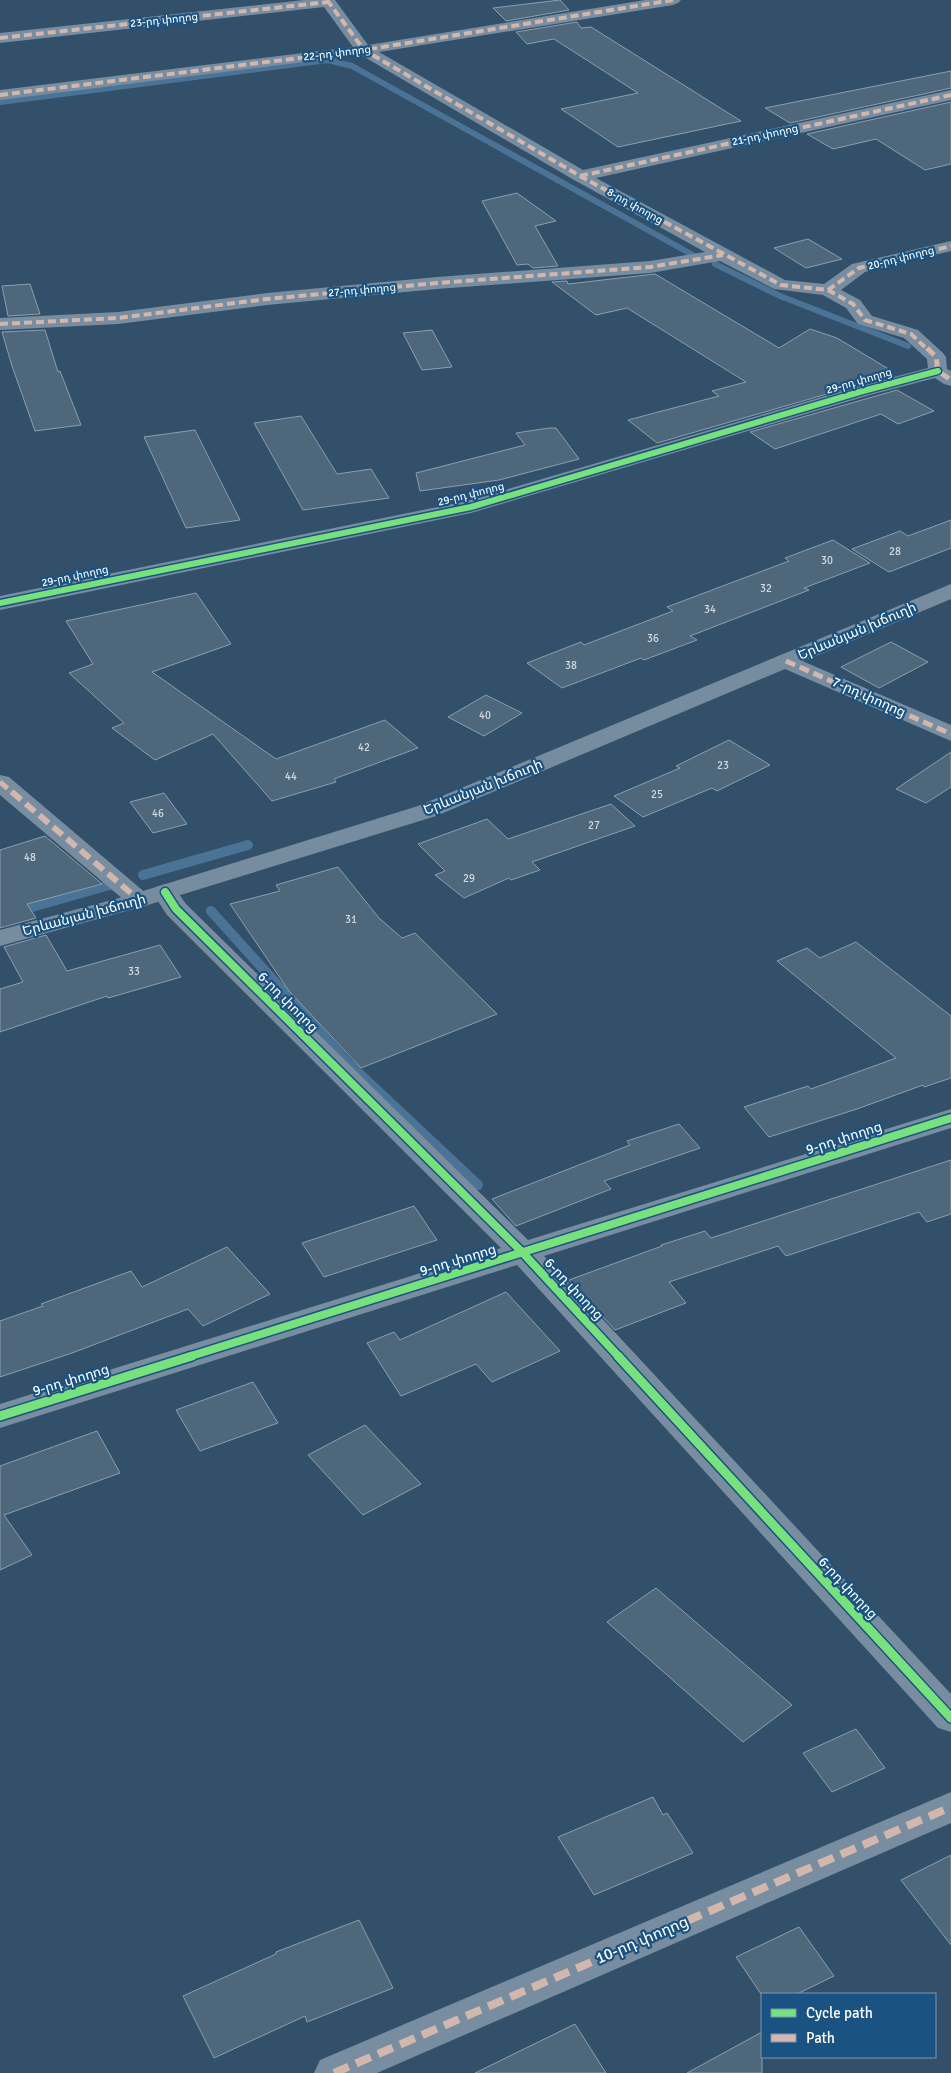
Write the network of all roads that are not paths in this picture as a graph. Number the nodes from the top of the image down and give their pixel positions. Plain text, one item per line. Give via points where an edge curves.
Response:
1 (672, 0) edge
2 (328, 1) edge
3 (0, 38) edge
4 (364, 50) junction
5 (0, 95) edge
6 (951, 95) edge
7 (580, 176) junction
8 (951, 246) edge
9 (723, 255) junction
10 (828, 290) junction
11 (0, 324) edge
12 (944, 376) edge
13 (951, 591) edge
14 (0, 603) edge
15 (786, 660) junction
16 (951, 734) edge
17 (0, 782) edge
18 (152, 896) junction
19 (0, 938) edge
20 (951, 1118) edge
21 (523, 1253) junction
22 (0, 1416) edge
23 (951, 1718) edge
24 (951, 1807) edge
25 (334, 2073) edge

1 - 4 street, 22-րդ փողոց
2 - 3 street, 23-րդ փողոց
2 - 4 street, 8-րդ փողոց
4 - 5 street, 22-րդ փողոց
4 - 7 street, 8-րդ փողոց
6 - 7 street, 21-րդ փողոց
7 - 9 street, 8-րդ փողոց
8 - 10 street, 20-րդ փողոց via 859,268
9 - 10 street, 8-րդ փողոց via 781,285
9 - 11 street, 27-րդ փողոց via 650,267 437,283 118,318
10 - 12 street, 8-րդ փողոց via 853,304 865,320 911,334 936,356
12 - 14 street, 29-րդ փողոց via 854,394 471,507
13 - 15 main road, Երևանյան խճուղի
15 - 16 street, 7-րդ փողոց
15 - 18 main road, Երևանյան խճուղի via 427,811
17 - 18 street, 6-րդ փողոց
18 - 19 main road, Երևանյան խճուղի
18 - 21 street, 6-րդ փողոց via 176,909
20 - 21 street, 9-րդ փողոց
21 - 22 street, 9-րդ փողոց
21 - 23 street, 6-րդ փողոց
24 - 25 street, 10-րդ փողոց

